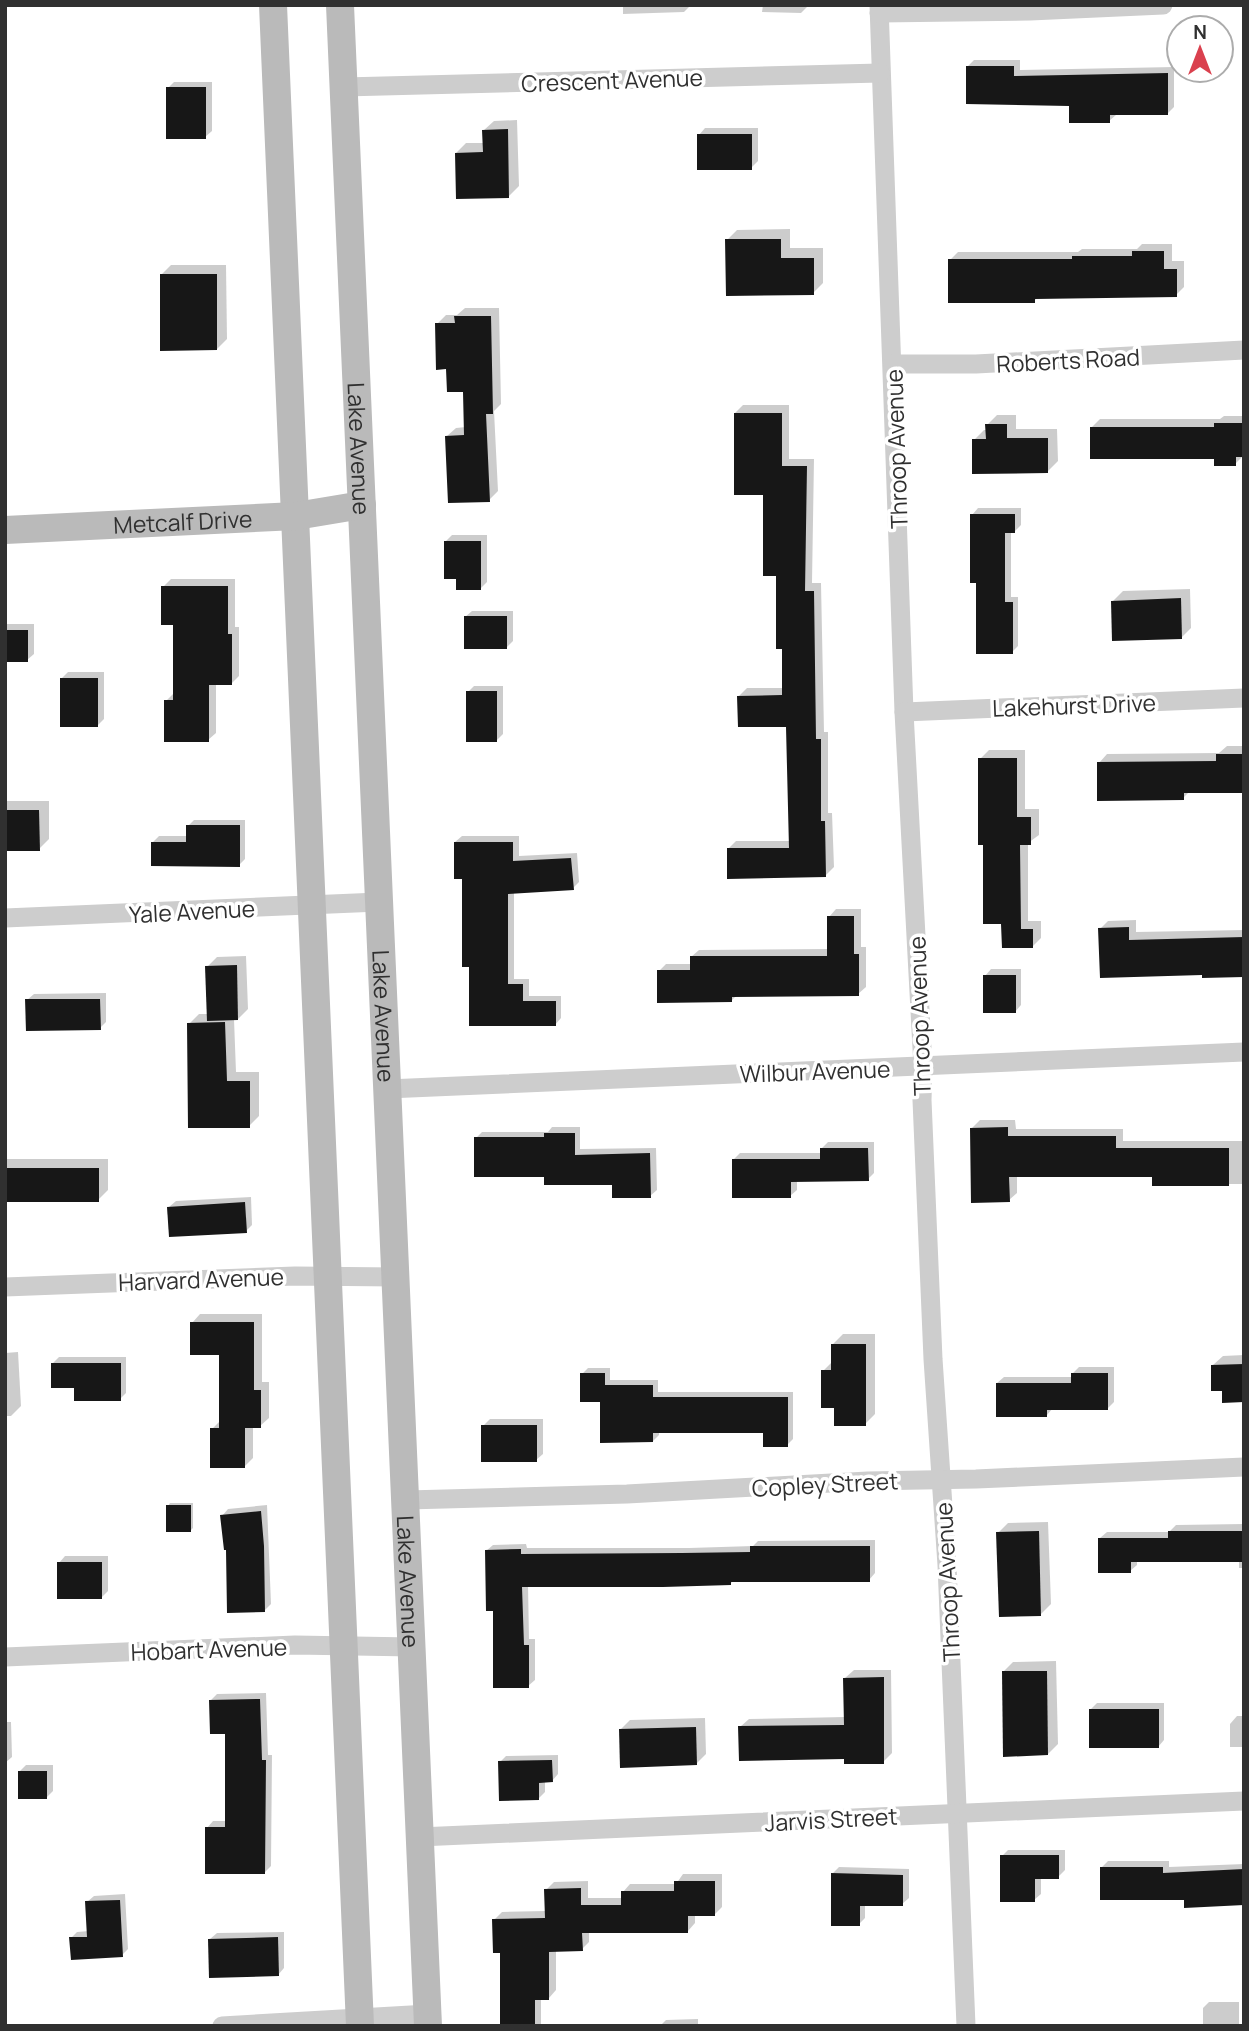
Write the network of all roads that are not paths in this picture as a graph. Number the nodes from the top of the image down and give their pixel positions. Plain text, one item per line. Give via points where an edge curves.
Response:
1 (273, 5) edge
2 (340, 5) edge
3 (1163, 5) edge
4 (879, 9) edge
5 (880, 74) junction
6 (344, 87) junction
7 (1244, 350) edge
8 (893, 364) junction
9 (362, 505) junction
10 (296, 516) junction
11 (5, 530) edge
12 (1244, 698) edge
13 (904, 712) junction
14 (379, 902) junction
15 (313, 906) junction
16 (5, 918) edge
17 (1244, 1052) edge
18 (923, 1067) junction
19 (387, 1090) junction
20 (328, 1277) junction
21 (397, 1277) junction
22 (5, 1287) edge
23 (1244, 1467) edge
24 (942, 1478) junction
25 (407, 1500) junction
26 (345, 1645) junction
27 (413, 1647) junction
28 (5, 1657) edge
29 (1244, 1801) edge
30 (956, 1813) junction
31 (419, 1837) junction
32 (428, 2020) edge
33 (360, 2022) edge
34 (222, 2026) edge
35 (966, 2026) edge

1 - 10 main road
2 - 6 main road, Lake Avenue
3 - 4 street via 1030,11
4 - 5 street, Throop Avenue
5 - 6 street, Crescent Avenue
5 - 8 street, Throop Avenue
6 - 9 main road, Lake Avenue
7 - 8 street, Roberts Road
8 - 13 street, Throop Avenue
9 - 10 main road, Metcalf Drive
9 - 14 main road, Lake Avenue
10 - 11 main road, Metcalf Drive
10 - 15 main road
12 - 13 street, Lakehurst Drive
13 - 18 street, Throop Avenue
14 - 15 street, Yale Avenue
14 - 19 main road, Lake Avenue
15 - 16 street, Yale Avenue
15 - 20 main road
17 - 18 street, Wilbur Avenue
18 - 19 street, Wilbur Avenue
18 - 24 street, Throop Avenue
19 - 21 main road, Lake Avenue
20 - 21 street, Harvard Avenue
20 - 22 street, Harvard Avenue
20 - 26 main road
21 - 25 main road, Lake Avenue
23 - 24 street, Copley Street
24 - 25 street, Copley Street
24 - 30 street, Throop Avenue
25 - 27 main road, Lake Avenue
26 - 27 street, Hobart Avenue
26 - 28 street, Hobart Avenue
26 - 33 main road
27 - 31 main road, Lake Avenue
29 - 30 street, Jarvis Street
30 - 31 street, Jarvis Street
30 - 35 street, Throop Avenue
31 - 32 main road, Lake Avenue
32 - 33 street
33 - 34 street

